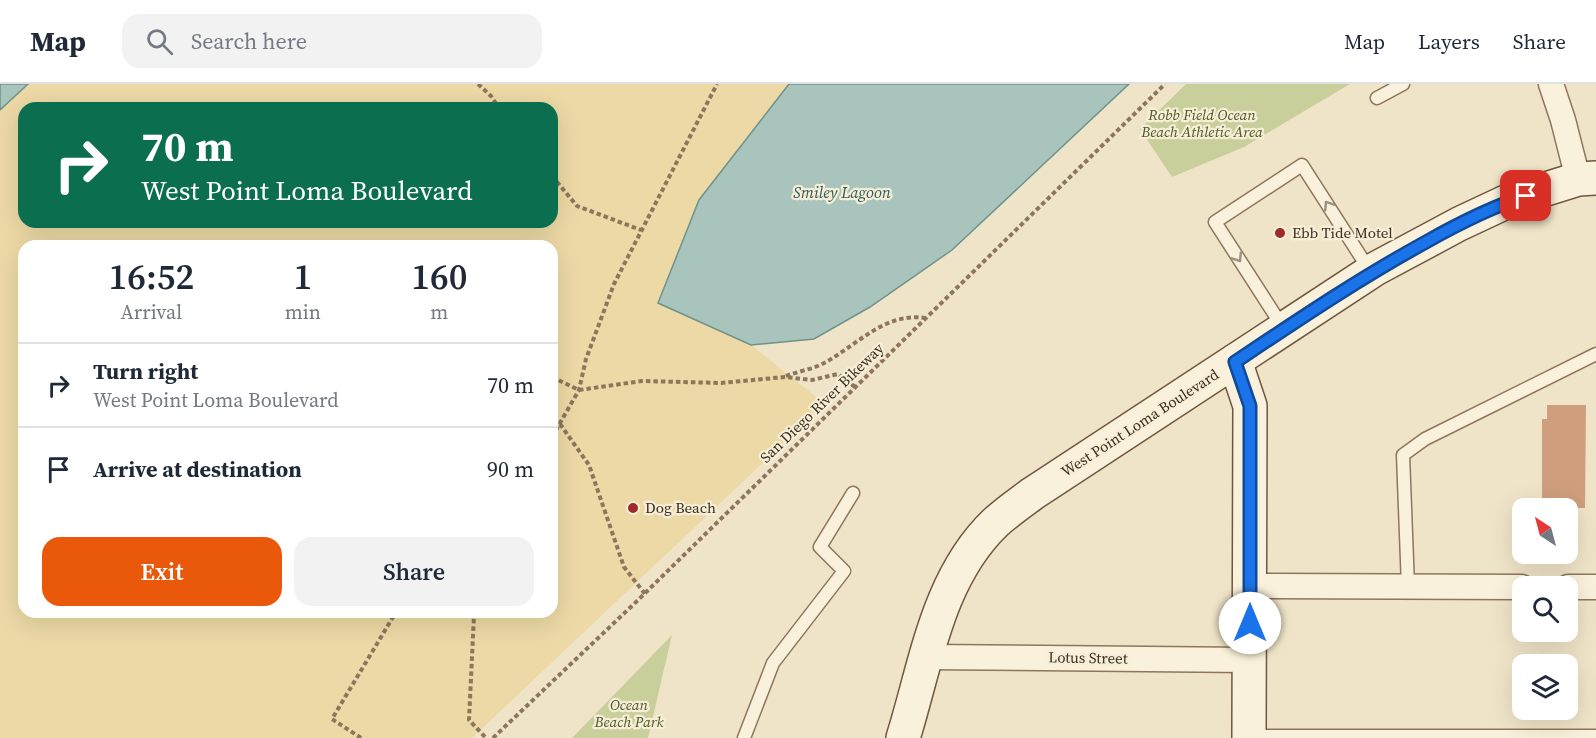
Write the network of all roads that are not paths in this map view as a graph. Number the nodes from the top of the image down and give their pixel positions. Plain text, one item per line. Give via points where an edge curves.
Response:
1 (1403, 84) edge
2 (1551, 84) edge
3 (1377, 98) dead end
4 (1587, 178) edge
5 (1371, 272) junction
6 (1284, 329) junction
7 (1596, 354) edge
8 (1235, 362) junction
9 (854, 493) dead end
10 (1250, 586) junction
11 (1596, 586) edge
12 (1408, 587) junction
13 (1512, 587) edge
14 (1578, 587) edge
15 (926, 657) junction
16 (1250, 660) junction
17 (1596, 736) edge
18 (1249, 737) edge
19 (744, 738) edge
20 (903, 738) edge

1 - 3 lane
2 - 4 street
4 - 5 street, West Point Loma Boulevard via 1508,201
5 - 6 street, West Point Loma Boulevard
5 -> 6 lane via 1302,165 1215,222
6 - 8 street, West Point Loma Boulevard
7 - 12 lane via 1425,438 1403,455
8 - 10 street via 1250,406
8 - 15 street, West Point Loma Boulevard via 1032,494 995,523 965,559 948,593
9 - 19 lane via 820,546 844,571 773,663
10 - 12 street
10 - 16 street
11 - 14 street
12 - 13 street
15 - 16 street, Lotus Street
15 - 20 street, West Point Loma Boulevard
16 - 18 street
17 - 18 lane

